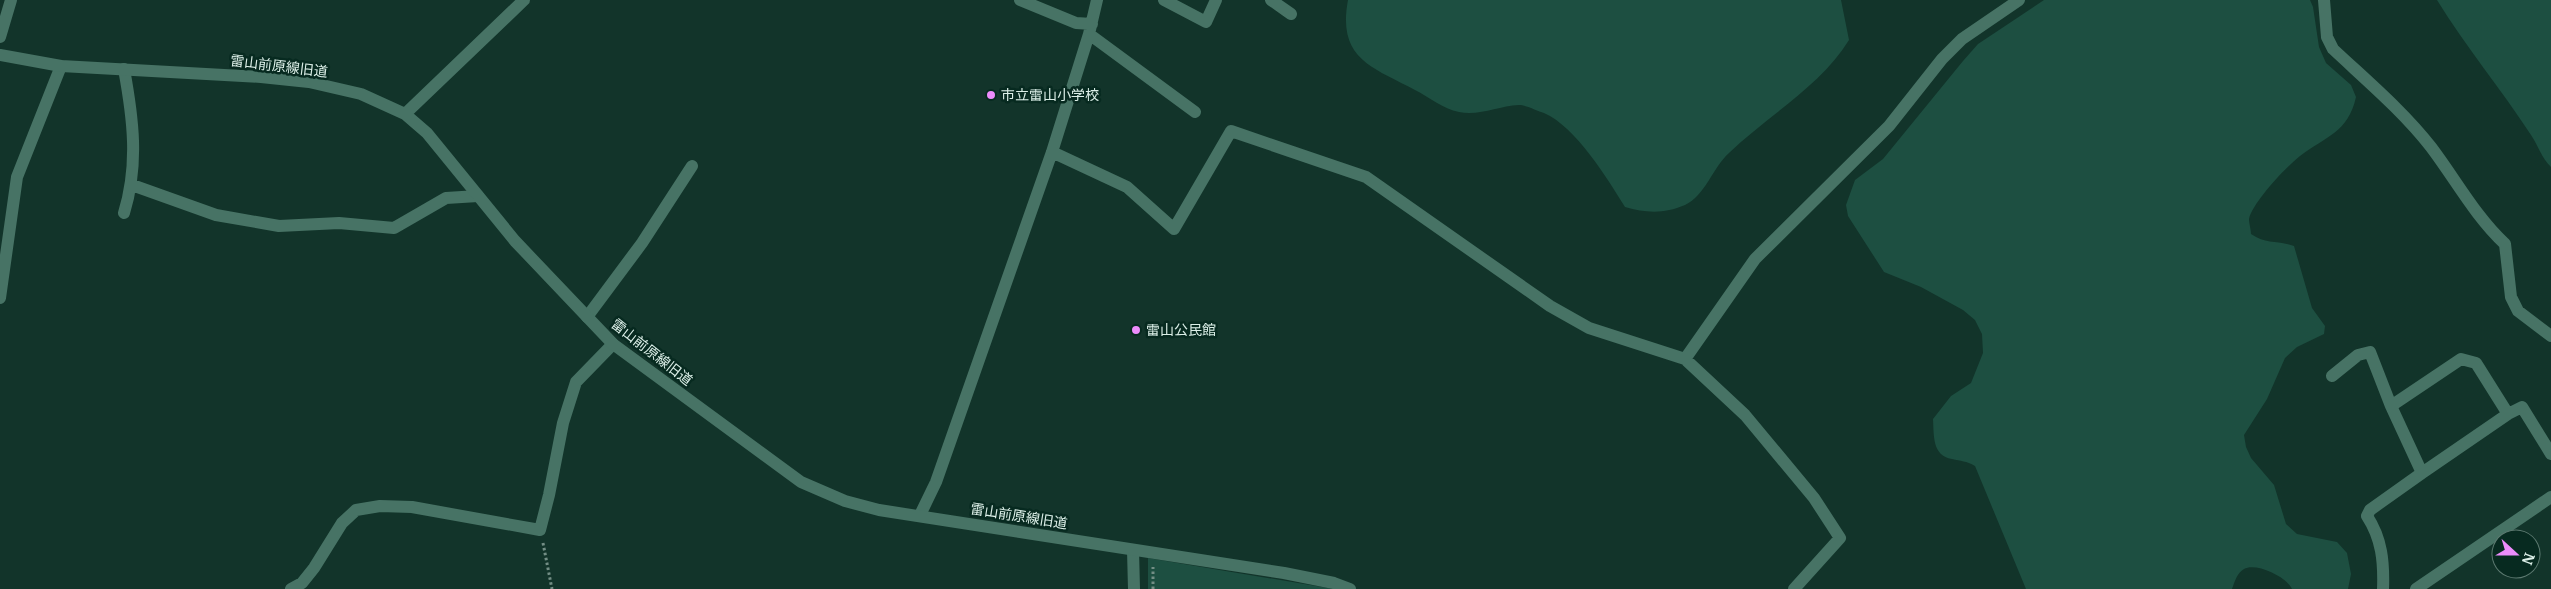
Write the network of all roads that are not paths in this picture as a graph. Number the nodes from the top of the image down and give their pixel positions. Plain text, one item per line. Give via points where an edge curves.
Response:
1 (11, 0) edge
2 (524, 0) edge
3 (1020, 0) edge
4 (1097, 0) edge
5 (1164, 0) edge
6 (1216, 0) edge
7 (1271, 0) edge
8 (2019, 0) edge
9 (2324, 0) edge
10 (1291, 14) dead end
11 (1090, 29) junction
12 (0, 37) edge
13 (0, 55) edge
14 (61, 66) junction
15 (124, 69) junction
16 (1196, 112) dead end
17 (405, 114) junction
18 (1052, 152) junction
19 (692, 166) dead end
20 (132, 185) junction
21 (478, 196) junction
22 (124, 213) dead end
23 (0, 298) edge
24 (587, 317) junction
25 (2551, 336) edge
26 (613, 344) junction
27 (1685, 359) junction
28 (2332, 376) dead end
29 (2391, 406) junction
30 (2508, 414) junction
31 (2551, 454) edge
32 (2422, 473) junction
33 (2551, 497) edge
34 (920, 515) junction
35 (1133, 550) junction
36 (291, 589) edge
37 (1134, 589) edge
38 (1350, 589) edge
39 (1794, 589) edge
40 (2383, 589) edge
41 (2416, 589) edge

1 - 12 street
2 - 17 street
3 - 11 street
4 - 11 street
5 - 6 street via 1206,22
7 - 10 street
8 - 27 street via 1962,39 1889,126 1755,259
9 - 25 street via 2327,37 2333,49 2430,146 2487,228 2505,244 2511,297 2518,311
11 - 16 street
11 - 18 street
13 - 14 street, 雷山前原線旧道
14 - 15 street, 雷山前原線旧道
14 - 23 street via 16,177
15 - 17 street, 雷山前原線旧道 via 261,76 309,82 361,94
15 - 20 street via 133,115
17 - 21 street, 雷山前原線旧道 via 427,133
18 - 27 street via 1127,187 1174,229 1231,131 1366,177 1550,306 1589,328
18 - 34 street via 936,482
19 - 24 street via 642,243
20 - 21 street via 216,215 279,226 339,224 394,228 446,198
20 - 22 street
21 - 24 street, 雷山前原線旧道 via 514,241
24 - 26 street, 雷山前原線旧道
26 - 34 street, 雷山前原線旧道 via 801,482 845,501 879,510
26 - 36 street via 576,382 563,423 540,530 412,507 380,506 356,510 342,523 302,583
27 - 39 street via 1745,415 1814,498 1840,538
28 - 29 street via 2358,355 2370,352
29 - 30 street via 2461,359 2476,363
29 - 32 street
30 - 31 street via 2522,406
30 - 32 street
32 - 40 street via 2370,510 2368,516 2376,530 2384,562
33 - 41 street
34 - 35 street, 雷山前原線旧道
35 - 37 street
35 - 38 street, 雷山前原線旧道 via 1284,573

